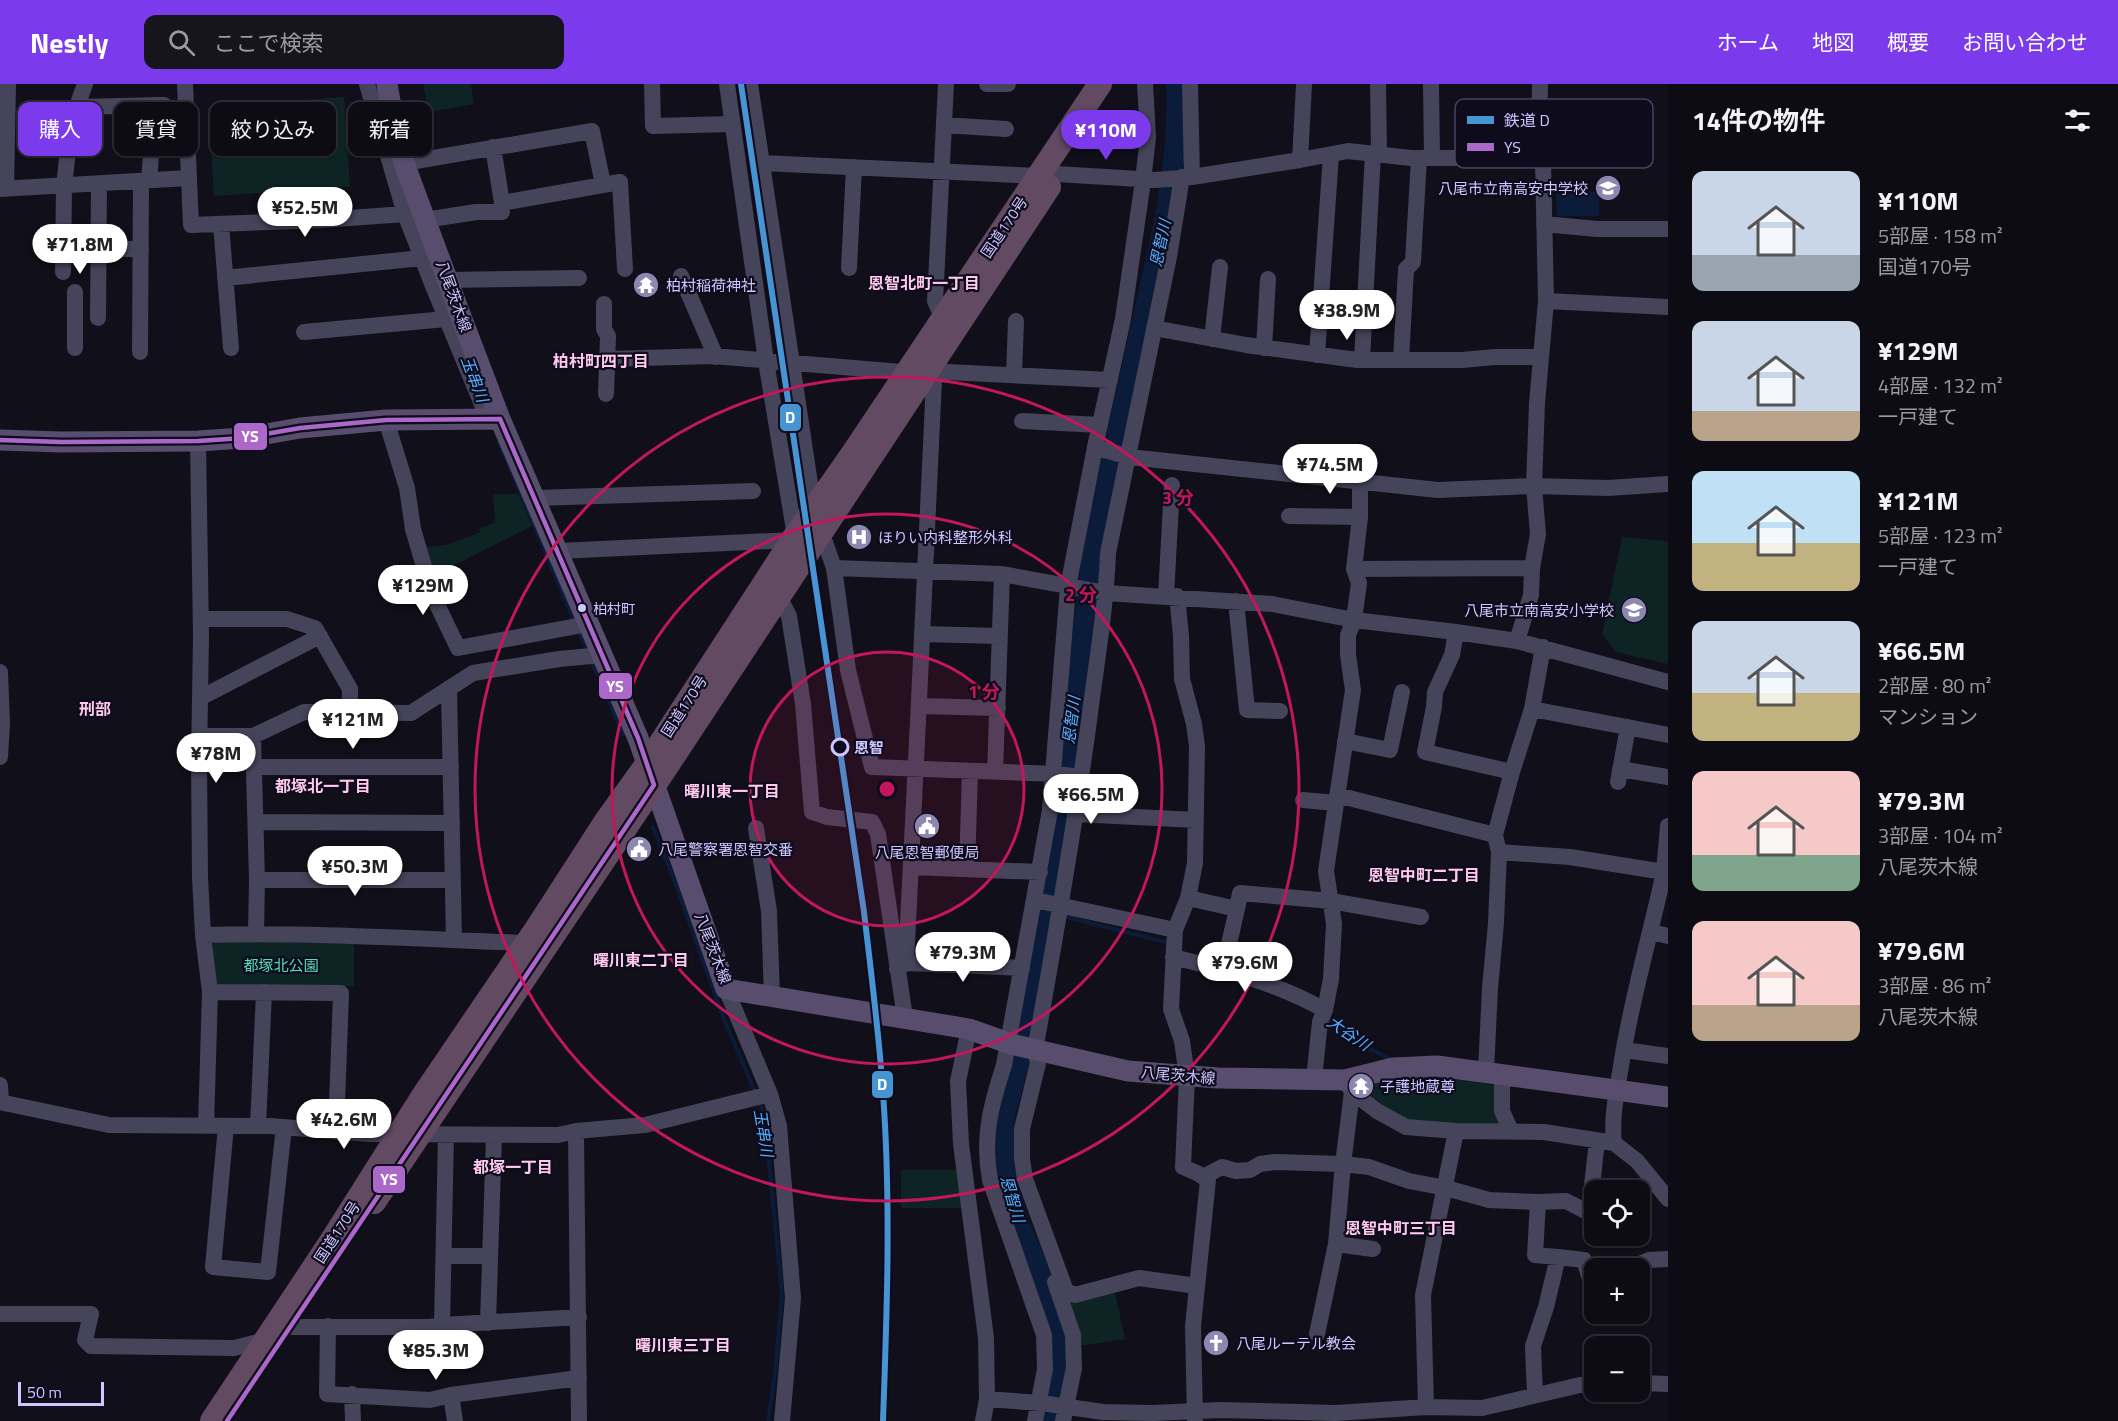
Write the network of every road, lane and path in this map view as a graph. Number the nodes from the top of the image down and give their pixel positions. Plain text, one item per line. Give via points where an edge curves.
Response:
1 (8, 84) edge
2 (85, 84) edge
3 (184, 84) edge
4 (367, 84) edge
5 (387, 84) edge
6 (652, 84) edge
7 (727, 84) edge
8 (750, 84) edge
9 (946, 84) edge
10 (987, 84) edge
11 (1008, 84) edge
12 (1100, 84) edge
13 (1115, 84) edge
14 (1145, 84) edge
15 (1190, 84) edge
16 (1304, 84) edge
17 (1378, 84) edge
18 (1431, 84) edge
19 (1540, 84) edge
20 (1540, 99) edge
21 (79, 102) edge
22 (102, 106) edge
23 (3, 108) edge
24 (732, 124) junction
25 (944, 125) junction
26 (1006, 129) dead end
27 (493, 147) junction
28 (1376, 153) junction
29 (1331, 155) junction
30 (67, 156) edge
31 (1426, 158) junction
32 (1455, 158) edge
33 (1300, 160) junction
34 (404, 163) junction
35 (762, 163) junction
36 (854, 167) junction
37 (1543, 168) edge
38 (942, 171) junction
39 (1048, 175) junction
40 (1184, 177) junction
41 (188, 178) junction
42 (1149, 180) junction
43 (145, 181) junction
44 (99, 183) junction
45 (603, 184) junction
46 (64, 186) junction
47 (3, 189) edge
48 (502, 202) junction
49 (415, 213) junction
50 (222, 224) junction
51 (1544, 224) junction
52 (1668, 229) edge
53 (98, 249) junction
54 (141, 249) junction
55 (422, 258) junction
56 (1220, 267) dead end
57 (849, 268) dead end
58 (625, 269) dead end
59 (63, 272) dead end
60 (681, 276) dead end
61 (225, 278) junction
62 (579, 278) dead end
63 (1268, 279) dead end
64 (448, 280) junction
65 (98, 292) junction
66 (1546, 302) junction
67 (604, 304) dead end
68 (1668, 307) edge
69 (453, 317) junction
70 (98, 318) dead end
71 (943, 319) junction
72 (1016, 321) dead end
73 (1154, 328) junction
74 (304, 332) dead end
75 (1212, 339) junction
76 (75, 348) dead end
77 (231, 348) dead end
78 (1264, 348) junction
79 (140, 352) dead end
80 (1317, 355) junction
81 (716, 357) junction
82 (1540, 357) junction
83 (607, 359) junction
84 (1362, 360) junction
85 (1401, 360) junction
86 (766, 362) junction
87 (792, 364) junction
88 (920, 372) junction
89 (1014, 375) junction
90 (1110, 380) junction
91 (606, 394) dead end
92 (494, 419) junction
93 (386, 420) junction
94 (1022, 421) dead end
95 (1100, 425) junction
96 (0, 440) edge
97 (198, 441) junction
98 (1097, 448) junction
99 (1127, 456) junction
100 (1360, 481) junction
101 (1668, 484) edge
102 (1172, 485) dead end
103 (1534, 486) junction
104 (753, 491) dead end
105 (536, 498) junction
106 (1289, 516) dead end
107 (1360, 516) junction
108 (818, 520) junction
109 (794, 538) junction
110 (559, 551) junction
111 (834, 568) junction
112 (1532, 568) junction
113 (1354, 569) junction
114 (924, 570) junction
115 (1002, 574) junction
116 (1070, 587) junction
117 (772, 590) junction
118 (1105, 592) junction
119 (1171, 596) junction
120 (1236, 601) junction
121 (201, 619) junction
122 (1354, 620) junction
123 (588, 624) junction
124 (1456, 632) junction
125 (922, 634) junction
126 (320, 636) junction
127 (1000, 636) junction
128 (1517, 642) junction
129 (1543, 647) junction
130 (602, 655) junction
131 (0, 672) edge
132 (1668, 682) edge
133 (449, 688) junction
134 (1402, 692) dead end
135 (200, 698) junction
136 (920, 706) junction
137 (998, 708) junction
138 (1532, 709) junction
139 (1280, 711) dead end
140 (350, 713) junction
141 (1628, 727) junction
142 (1668, 735) edge
143 (199, 736) junction
144 (254, 736) junction
145 (1345, 741) junction
146 (0, 757) edge
147 (255, 767) junction
148 (450, 767) junction
149 (917, 769) junction
150 (970, 771) junction
151 (995, 772) junction
152 (1512, 772) junction
153 (650, 774) junction
154 (1055, 774) junction
155 (1081, 777) junction
156 (1668, 777) edge
157 (1336, 799) junction
158 (1304, 800) dead end
159 (1075, 814) junction
160 (1196, 820) junction
161 (256, 822) junction
162 (452, 823) junction
163 (1668, 826) edge
164 (756, 828) dead end
165 (1496, 835) junction
166 (1499, 852) junction
167 (912, 867) junction
168 (967, 869) junction
169 (1040, 872) junction
170 (1666, 872) edge
171 (257, 880) junction
172 (453, 880) junction
173 (1188, 898) junction
174 (1036, 900) junction
175 (1330, 901) junction
176 (1061, 905) junction
177 (1237, 909) junction
178 (1421, 917) dead end
179 (1175, 930) junction
180 (1651, 932) junction
181 (256, 933) junction
182 (203, 935) junction
183 (1668, 936) edge
184 (454, 940) junction
185 (527, 943) junction
186 (1173, 957) junction
187 (901, 966) junction
188 (1022, 968) junction
189 (1223, 970) junction
190 (726, 989) junction
191 (210, 992) junction
192 (264, 992) junction
193 (772, 997) junction
194 (1325, 1010) junction
195 (905, 1018) junction
196 (969, 1029) junction
197 (1021, 1046) junction
198 (1624, 1050) junction
199 (1668, 1056) edge
200 (1494, 1072) junction
201 (1187, 1076) junction
202 (1314, 1079) junction
203 (0, 1085) edge
204 (1349, 1086) junction
205 (1617, 1090) junction
206 (770, 1094) junction
207 (1668, 1097) edge
208 (0, 1102) edge
209 (206, 1126) junction
210 (226, 1126) junction
211 (258, 1126) junction
212 (284, 1127) junction
213 (576, 1131) junction
214 (1456, 1131) junction
215 (1511, 1131) junction
216 (336, 1132) junction
217 (410, 1134) junction
218 (446, 1135) junction
219 (494, 1135) junction
220 (1605, 1142) junction
221 (1343, 1164) junction
222 (1203, 1177) junction
223 (1025, 1179) junction
224 (1446, 1188) junction
225 (1668, 1199) edge
226 (1538, 1202) junction
227 (1336, 1244) junction
228 (1373, 1249) dead end
229 (444, 1256) junction
230 (490, 1256) junction
231 (1558, 1257) junction
232 (1668, 1258) edge
233 (1584, 1260) edge
234 (1650, 1260) edge
235 (1197, 1286) junction
236 (0, 1314) edge
237 (579, 1317) junction
238 (488, 1323) junction
239 (442, 1325) junction
240 (328, 1326) junction
241 (290, 1327) junction
242 (1317, 1334) dead end
243 (266, 1340) junction
244 (579, 1378) junction
245 (1650, 1383) edge
246 (1668, 1384) edge
247 (1584, 1385) edge
248 (352, 1394) junction
249 (450, 1395) junction
250 (1535, 1395) junction
251 (987, 1399) junction
252 (1040, 1403) junction
253 (1064, 1412) edge
254 (1424, 1412) edge
255 (1220, 1415) edge
256 (1195, 1416) edge
257 (1270, 1416) edge
258 (1314, 1417) edge
259 (212, 1421) edge
260 (227, 1421) edge
261 (353, 1421) edge
262 (455, 1421) edge
263 (579, 1421) edge
264 (782, 1421) edge
265 (983, 1421) edge
266 (1035, 1421) edge

1 - 23 street
2 - 21 street
3 - 41 street
4 - 49 street
5 - 34 main road, 八尾茨木線
6 - 24 street via 653,126
7 - 24 street
8 - 35 street
9 - 25 street
10 - 11 street
12 - 39 highway, 国道170号
13 - 39 highway, 国道170号
14 - 42 street
15 - 40 street
16 - 33 street
17 - 28 street
18 - 31 street
19 - 20 street
22 - 43 street via 160,105
23 - 47 street
24 - 86 street
25 - 26 street
25 - 38 street
27 - 34 street
27 - 45 street via 592,131
27 - 48 street
28 - 29 street via 1348,151
28 - 31 street
28 - 84 street
29 - 33 street
29 - 80 street
30 - 46 street
31 - 32 street
31 - 85 street via 1413,262 1406,269
33 - 40 street
34 - 49 main road, 八尾茨木線
35 - 36 street
35 - 87 street
36 - 38 street
36 - 57 street
37 - 51 street
38 - 39 street
38 - 71 street via 936,301
39 - 42 street
39 - 71 highway, 国道170号
39 - 88 highway, 国道170号 via 1018,237
40 - 42 street
40 - 73 street
41 - 43 street
41 - 50 street via 191,225
42 - 90 street
43 - 44 street
43 - 54 street
44 - 46 street
44 - 53 street
45 - 48 street
45 - 58 street via 620,182
46 - 47 street
46 - 59 street
48 - 49 street via 502,212
49 - 50 street
49 - 55 street
49 - 64 main road, 八尾茨木線
50 - 61 street
51 - 52 street
51 - 66 street
53 - 54 street
53 - 65 street
54 - 79 street
55 - 61 street
55 - 69 street
56 - 75 street
60 - 81 street
61 - 77 street
62 - 64 street
63 - 78 street
64 - 69 main road, 八尾茨木線
65 - 70 street
65 - 76 street via 69,292
66 - 68 street
66 - 82 street
67 - 83 street
69 - 74 street
69 - 92 main road, 八尾茨木線
71 - 88 highway, 国道170号
72 - 89 street
73 - 75 street
73 - 99 street
75 - 78 street
78 - 80 street
80 - 84 street
81 - 83 street
81 - 86 street
82 - 85 street
82 - 103 street
83 - 91 street
84 - 85 street
86 - 87 street
86 - 109 street
87 - 88 street
87 - 108 street
88 - 89 street
88 - 108 highway, 国道170号
88 - 114 street via 934,380
89 - 90 street
90 - 95 street
92 - 93 main road
92 - 105 main road, 八尾茨木線
93 - 97 main road
93 - 123 street via 432,594 458,648
94 - 95 street
95 - 98 street
96 - 97 main road
97 - 121 street
98 - 99 street
98 - 116 street
99 - 100 street
99 - 118 street via 1108,552
100 - 103 street via 1438,490
100 - 107 street
101 - 103 street via 1608,488
102 - 119 street
103 - 112 street via 1538,534
104 - 105 street
105 - 110 main road, 八尾茨木線
106 - 107 street
107 - 113 street
108 - 109 highway, 国道170号
108 - 111 street
108 - 117 highway, 国道170号
109 - 110 street
109 - 117 highway, 国道170号
110 - 123 main road, 八尾茨木線
111 - 114 street
111 - 149 street via 848,670 872,767
112 - 113 street
112 - 128 street via 1531,595
113 - 122 street via 1359,583
114 - 115 street
114 - 125 street
115 - 116 street
115 - 127 street
116 - 118 street
116 - 154 street
117 - 153 highway, 国道170号
117 - 187 street via 789,616 812,812 872,822 878,834
118 - 119 street
118 - 155 street
119 - 120 street
119 - 160 street via 1181,636 1182,679 1197,746
120 - 122 street
120 - 139 street via 1247,710
121 - 126 street via 288,619 315,628
121 - 135 street
122 - 124 street
122 - 145 street via 1348,635 1353,690
123 - 130 main road, 八尾茨木線
124 - 128 street
124 - 152 street via 1452,655 1435,692 1425,752
125 - 127 street
125 - 136 street
126 - 135 street
126 - 140 street via 350,689
127 - 137 street
128 - 129 street
129 - 132 street
129 - 138 street
130 - 133 street via 472,673
130 - 153 main road, 八尾茨木線
131 - 146 street
133 - 140 street via 411,713
133 - 148 street
134 - 145 street via 1390,750
135 - 143 street
136 - 137 street
136 - 149 street
137 - 151 street
138 - 141 street
138 - 152 street
140 - 144 street via 304,712
141 - 142 street
141 - 156 street via 1619,775
143 - 144 street
143 - 182 street
144 - 147 street
145 - 157 street
147 - 148 street
147 - 161 street
148 - 162 street
149 - 150 street
149 - 167 street
150 - 151 street
150 - 168 street
151 - 154 street
152 - 165 street
153 - 185 highway, 国道170号 via 606,821
153 - 190 main road, 八尾茨木線
153 - 217 highway, 国道170号
154 - 155 street
154 - 169 street
155 - 159 street
157 - 158 street
157 - 165 street
157 - 175 street via 1326,871
159 - 160 street
159 - 176 street
160 - 173 street via 1195,863
161 - 162 street
161 - 171 street
162 - 172 street
163 - 170 street
164 - 193 street via 769,911
165 - 166 street
166 - 170 street via 1570,857
166 - 200 street via 1490,988
167 - 168 street
167 - 187 street
168 - 169 street
169 - 174 street
170 - 180 street
171 - 172 street
171 - 181 street
172 - 184 street
173 - 177 street
173 - 179 street
174 - 176 street
174 - 188 street
175 - 177 street via 1240,893
175 - 178 street
175 - 194 street via 1334,924
176 - 179 street
176 - 197 street
177 - 189 street
179 - 186 street
180 - 183 street
180 - 198 street
181 - 182 street
181 - 184 street
182 - 191 street
184 - 185 street
185 - 217 highway, 国道170号
186 - 189 street
186 - 201 street via 1171,1009 1182,1041
187 - 188 street
187 - 195 street
188 - 197 street
189 - 194 street via 1295,994
190 - 193 main road, 八尾茨木線
190 - 206 street
191 - 192 street
191 - 209 street
192 - 211 street
192 - 216 street via 341,993
193 - 195 main road, 八尾茨木線
194 - 202 street via 1320,1022
195 - 196 main road, 八尾茨木線
196 - 197 main road, 八尾茨木線
196 - 251 street via 958,1081 961,1144 986,1338
197 - 201 main road, 八尾茨木線 via 1128,1071
197 - 223 street via 1038,1062 1022,1129
197 - 252 street via 1004,1065 991,1103 987,1162 1044,1335
198 - 199 street
198 - 205 street
200 - 204 main road, 八尾茨木線 via 1437,1066 1393,1068
200 - 205 main road, 八尾茨木線
200 - 215 street via 1502,1111
201 - 202 main road, 八尾茨木線
201 - 222 street via 1183,1167
202 - 204 main road, 八尾茨木線
203 - 208 street
204 - 214 street via 1377,1112 1406,1126
204 - 221 street
205 - 207 main road, 八尾茨木線
205 - 220 street
206 - 213 street via 645,1125
206 - 264 street via 779,1126 793,1298
208 - 209 street via 109,1125
209 - 210 street
210 - 211 street
210 - 212 street via 213,1267 268,1272
211 - 212 street
212 - 216 street
213 - 219 street via 558,1135
213 - 237 street
214 - 215 street
214 - 224 street
215 - 220 street
216 - 217 street
217 - 218 street
217 - 241 highway, 国道170号
217 - 243 highway, 国道170号
218 - 219 street
218 - 229 street
219 - 230 street
220 - 225 street via 1637,1161
220 - 226 street via 1589,1213 1566,1201
221 - 222 street via 1275,1162 1250,1170 1222,1167
221 - 224 street
221 - 227 street
222 - 235 street via 1208,1180
223 - 235 street via 1066,1291 1075,1295 1139,1278
223 - 253 street via 1023,1195 1073,1335 1074,1368
224 - 226 street via 1489,1200
224 - 254 street via 1422,1294
226 - 231 street via 1535,1255
227 - 228 street
227 - 242 street
229 - 230 street
229 - 239 street
230 - 238 street
231 - 233 street
231 - 250 street via 1533,1346
232 - 234 street
235 - 256 street via 1192,1326
236 - 243 street via 91,1314 85,1340 91,1346 234,1347
237 - 238 street
237 - 244 street
238 - 239 street
239 - 240 street
240 - 241 street
240 - 248 street via 327,1394
241 - 260 highway, 国道170号
243 - 259 highway, 国道170号
244 - 249 street
244 - 263 street
245 - 246 street
247 - 250 street
248 - 249 street via 430,1400
248 - 261 street
249 - 262 street
250 - 254 street via 1482,1408
251 - 252 street
251 - 265 street
252 - 253 street
252 - 266 street
253 - 256 street
254 - 258 street
255 - 256 street
255 - 257 street
257 - 258 street

